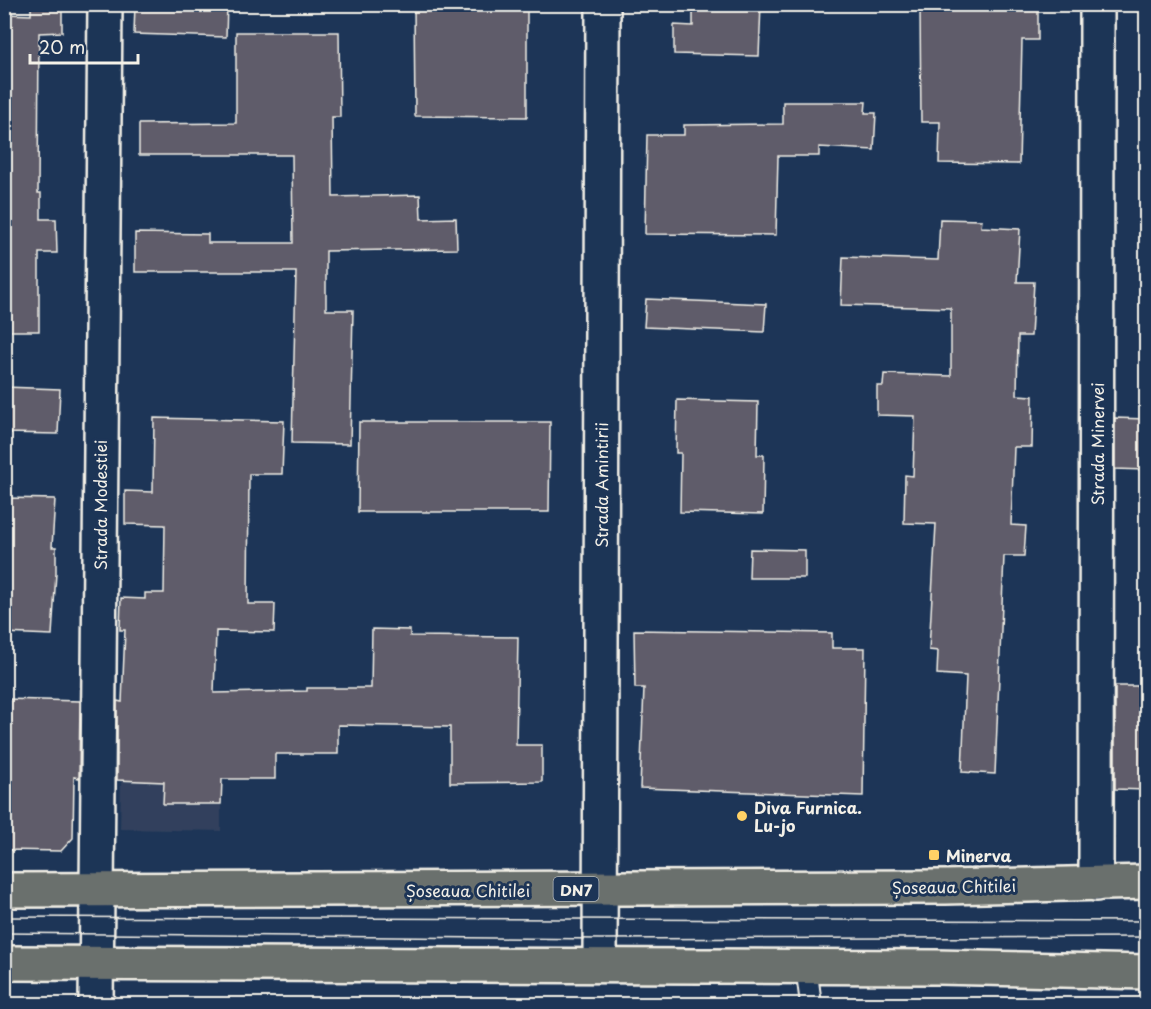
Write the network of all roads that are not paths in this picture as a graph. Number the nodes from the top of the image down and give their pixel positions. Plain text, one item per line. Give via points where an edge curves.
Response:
1 (105, 4) edge
2 (603, 4) edge
3 (1097, 4) edge
4 (1146, 882) edge
5 (1096, 884) junction
6 (600, 889) junction
7 (4, 890) edge
8 (97, 891) junction
9 (96, 962) junction
10 (4, 963) edge
11 (600, 965) junction
12 (806, 966) junction
13 (1146, 972) edge
14 (96, 1005) edge
15 (811, 1005) edge

1 - 8 street, Strada Modestiei
2 - 6 street, Strada Amintirii
3 - 5 street, Strada Minervei
4 - 5 main road, Șoseaua Chitilei / DN7
5 - 6 main road, Șoseaua Chitilei / DN7
6 - 8 main road, Șoseaua Chitilei / DN7
6 - 11 street, Strada Amintirii
7 - 8 main road, Șoseaua Chitilei / DN7
8 - 9 street, Strada Modestiei
9 - 10 main road
9 - 11 main road
9 - 14 street, Strada Modestiei
11 - 12 main road
12 - 13 main road
12 - 15 lane

